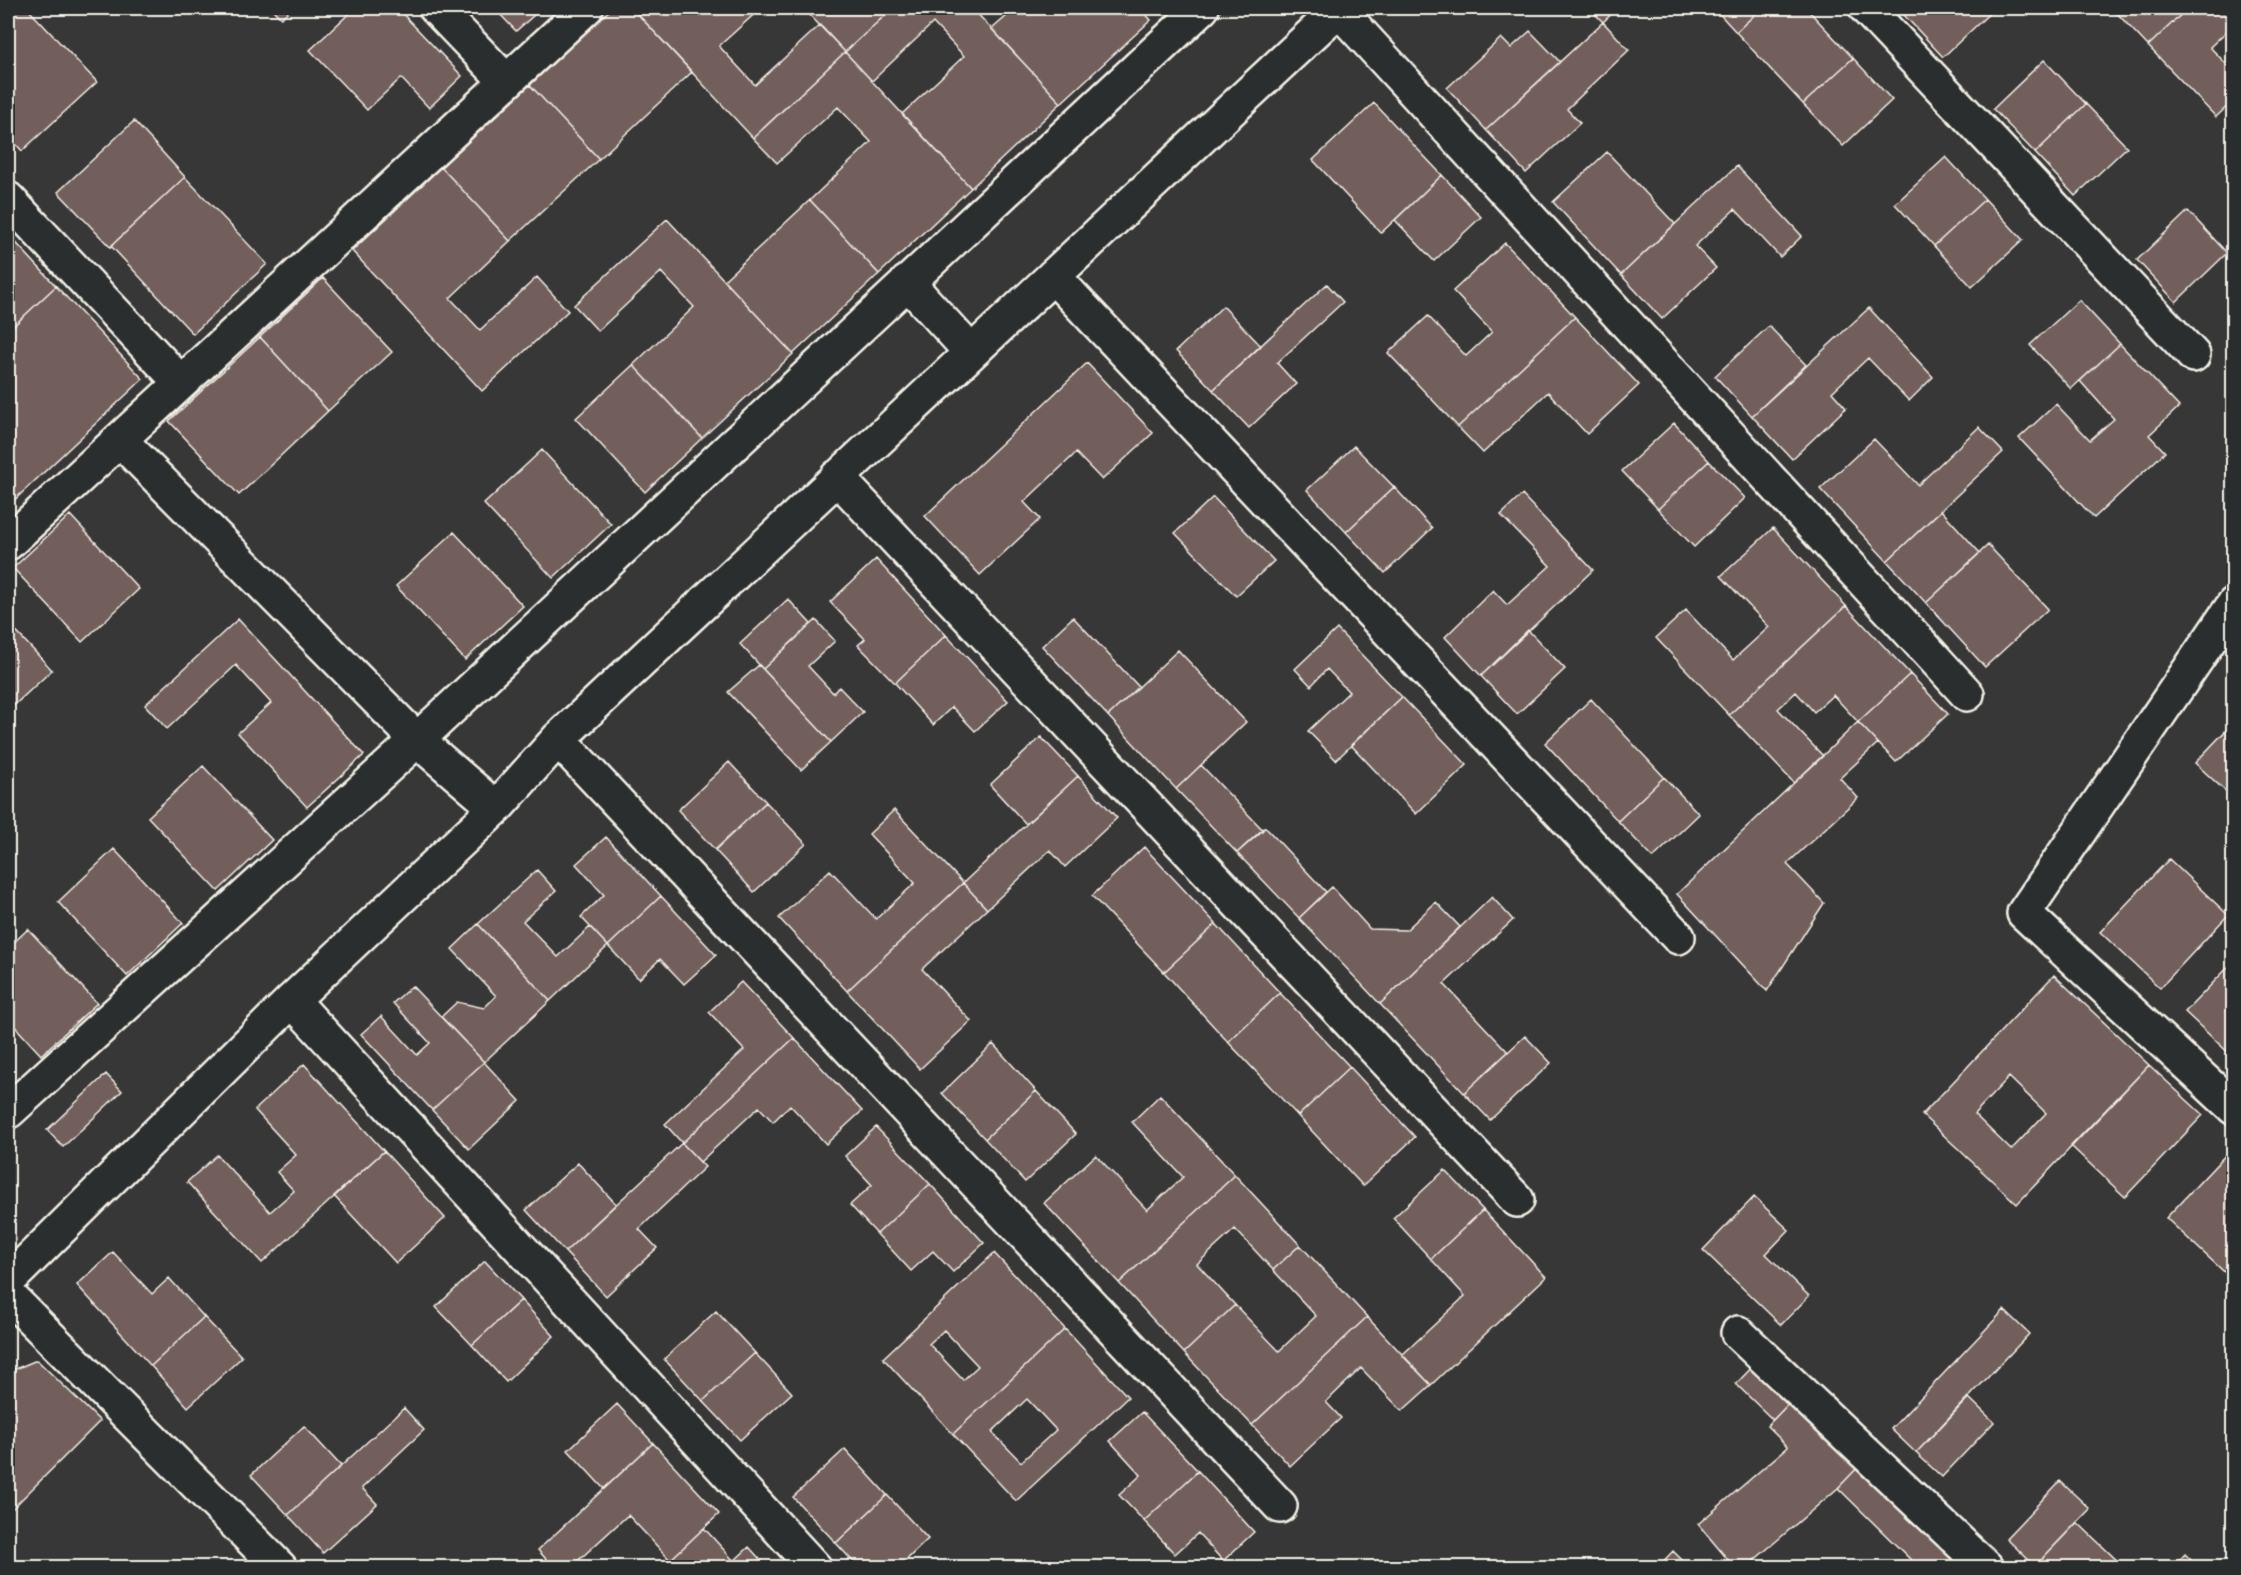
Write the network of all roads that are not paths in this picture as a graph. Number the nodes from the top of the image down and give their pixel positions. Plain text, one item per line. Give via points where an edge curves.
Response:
1 (436, 8) edge
2 (586, 8) edge
3 (1202, 8) edge
4 (1339, 8) edge
5 (1866, 8) edge
6 (506, 81) junction
7 (8, 199) edge
8 (1053, 276) junction
9 (907, 282) junction
10 (971, 352) junction
11 (2193, 355) dead end
12 (181, 383) junction
13 (120, 440) junction
14 (837, 477) junction
15 (8, 543) edge
16 (2234, 604) edge
17 (1967, 694) dead end
18 (558, 739) junction
19 (417, 740) junction
20 (496, 808) junction
21 (1678, 937) dead end
22 (292, 1000) junction
23 (2234, 1108) edge
24 (9, 1111) dead end
25 (1517, 1200) dead end
26 (8, 1281) edge
27 (8, 1295) edge
28 (1738, 1333) dead end
29 (1280, 1506) dead end
30 (280, 1568) edge
31 (815, 1568) edge
32 (1987, 1568) edge

1 - 6 street
2 - 6 street
3 - 9 street
4 - 8 street
4 - 17 street
5 - 11 street
6 - 12 street
7 - 12 street
8 - 10 street
8 - 21 street
9 - 10 street
9 - 19 street
10 - 14 street
12 - 13 street
13 - 15 street
13 - 19 street
14 - 18 street
14 - 25 street
16 - 23 street via 2024,913
18 - 20 street
18 - 29 street
19 - 20 street
19 - 24 street
20 - 22 street
22 - 26 street
22 - 31 street
27 - 30 street
28 - 32 street

